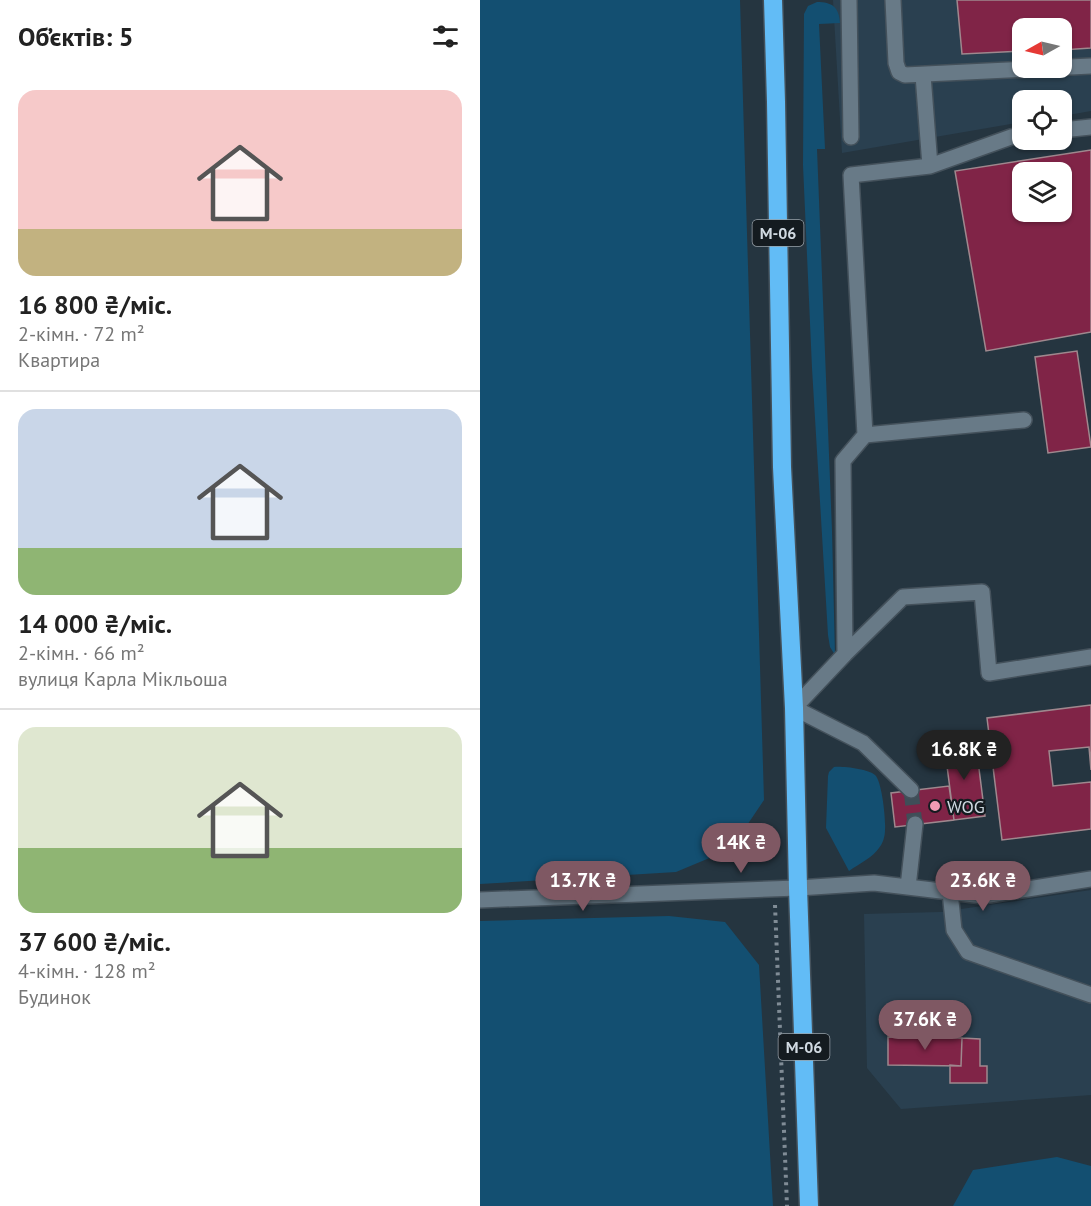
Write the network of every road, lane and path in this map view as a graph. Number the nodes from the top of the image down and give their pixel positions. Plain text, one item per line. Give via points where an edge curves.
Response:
1 (772, 0) edge
2 (849, 0) edge
3 (893, 0) edge
4 (1091, 66) edge
5 (923, 75) junction
6 (1091, 127) edge
7 (1072, 129) edge
8 (851, 137) dead end
9 (1012, 137) edge
10 (930, 166) junction
11 (1024, 420) dead end
12 (865, 435) junction
13 (845, 654) junction
14 (1091, 657) edge
15 (794, 708) junction
16 (911, 790) tunnel mouth
17 (915, 825) tunnel mouth
18 (1091, 879) edge
19 (908, 887) junction
20 (798, 888) junction
21 (774, 889) junction
22 (950, 892) junction
23 (480, 900) edge
24 (1091, 995) edge
25 (787, 1206) edge
26 (809, 1206) edge

1 - 15 highway, М-06 via 782,467
2 - 8 street
3 - 5 street via 899,72
4 - 5 street
5 - 10 street
6 - 7 street
9 - 10 street
10 - 12 street via 850,175
11 - 12 street
12 - 13 street via 843,461
13 - 14 street via 903,597 982,592 990,673
13 - 15 street
15 - 16 street via 863,743
15 - 20 highway, М-06
17 - 19 street
18 - 22 street via 984,896
19 - 20 street via 874,883
19 - 22 street
20 - 21 street
20 - 26 highway, М-06
21 - 23 street
21 - 25 path
22 - 24 street via 954,930 968,952

